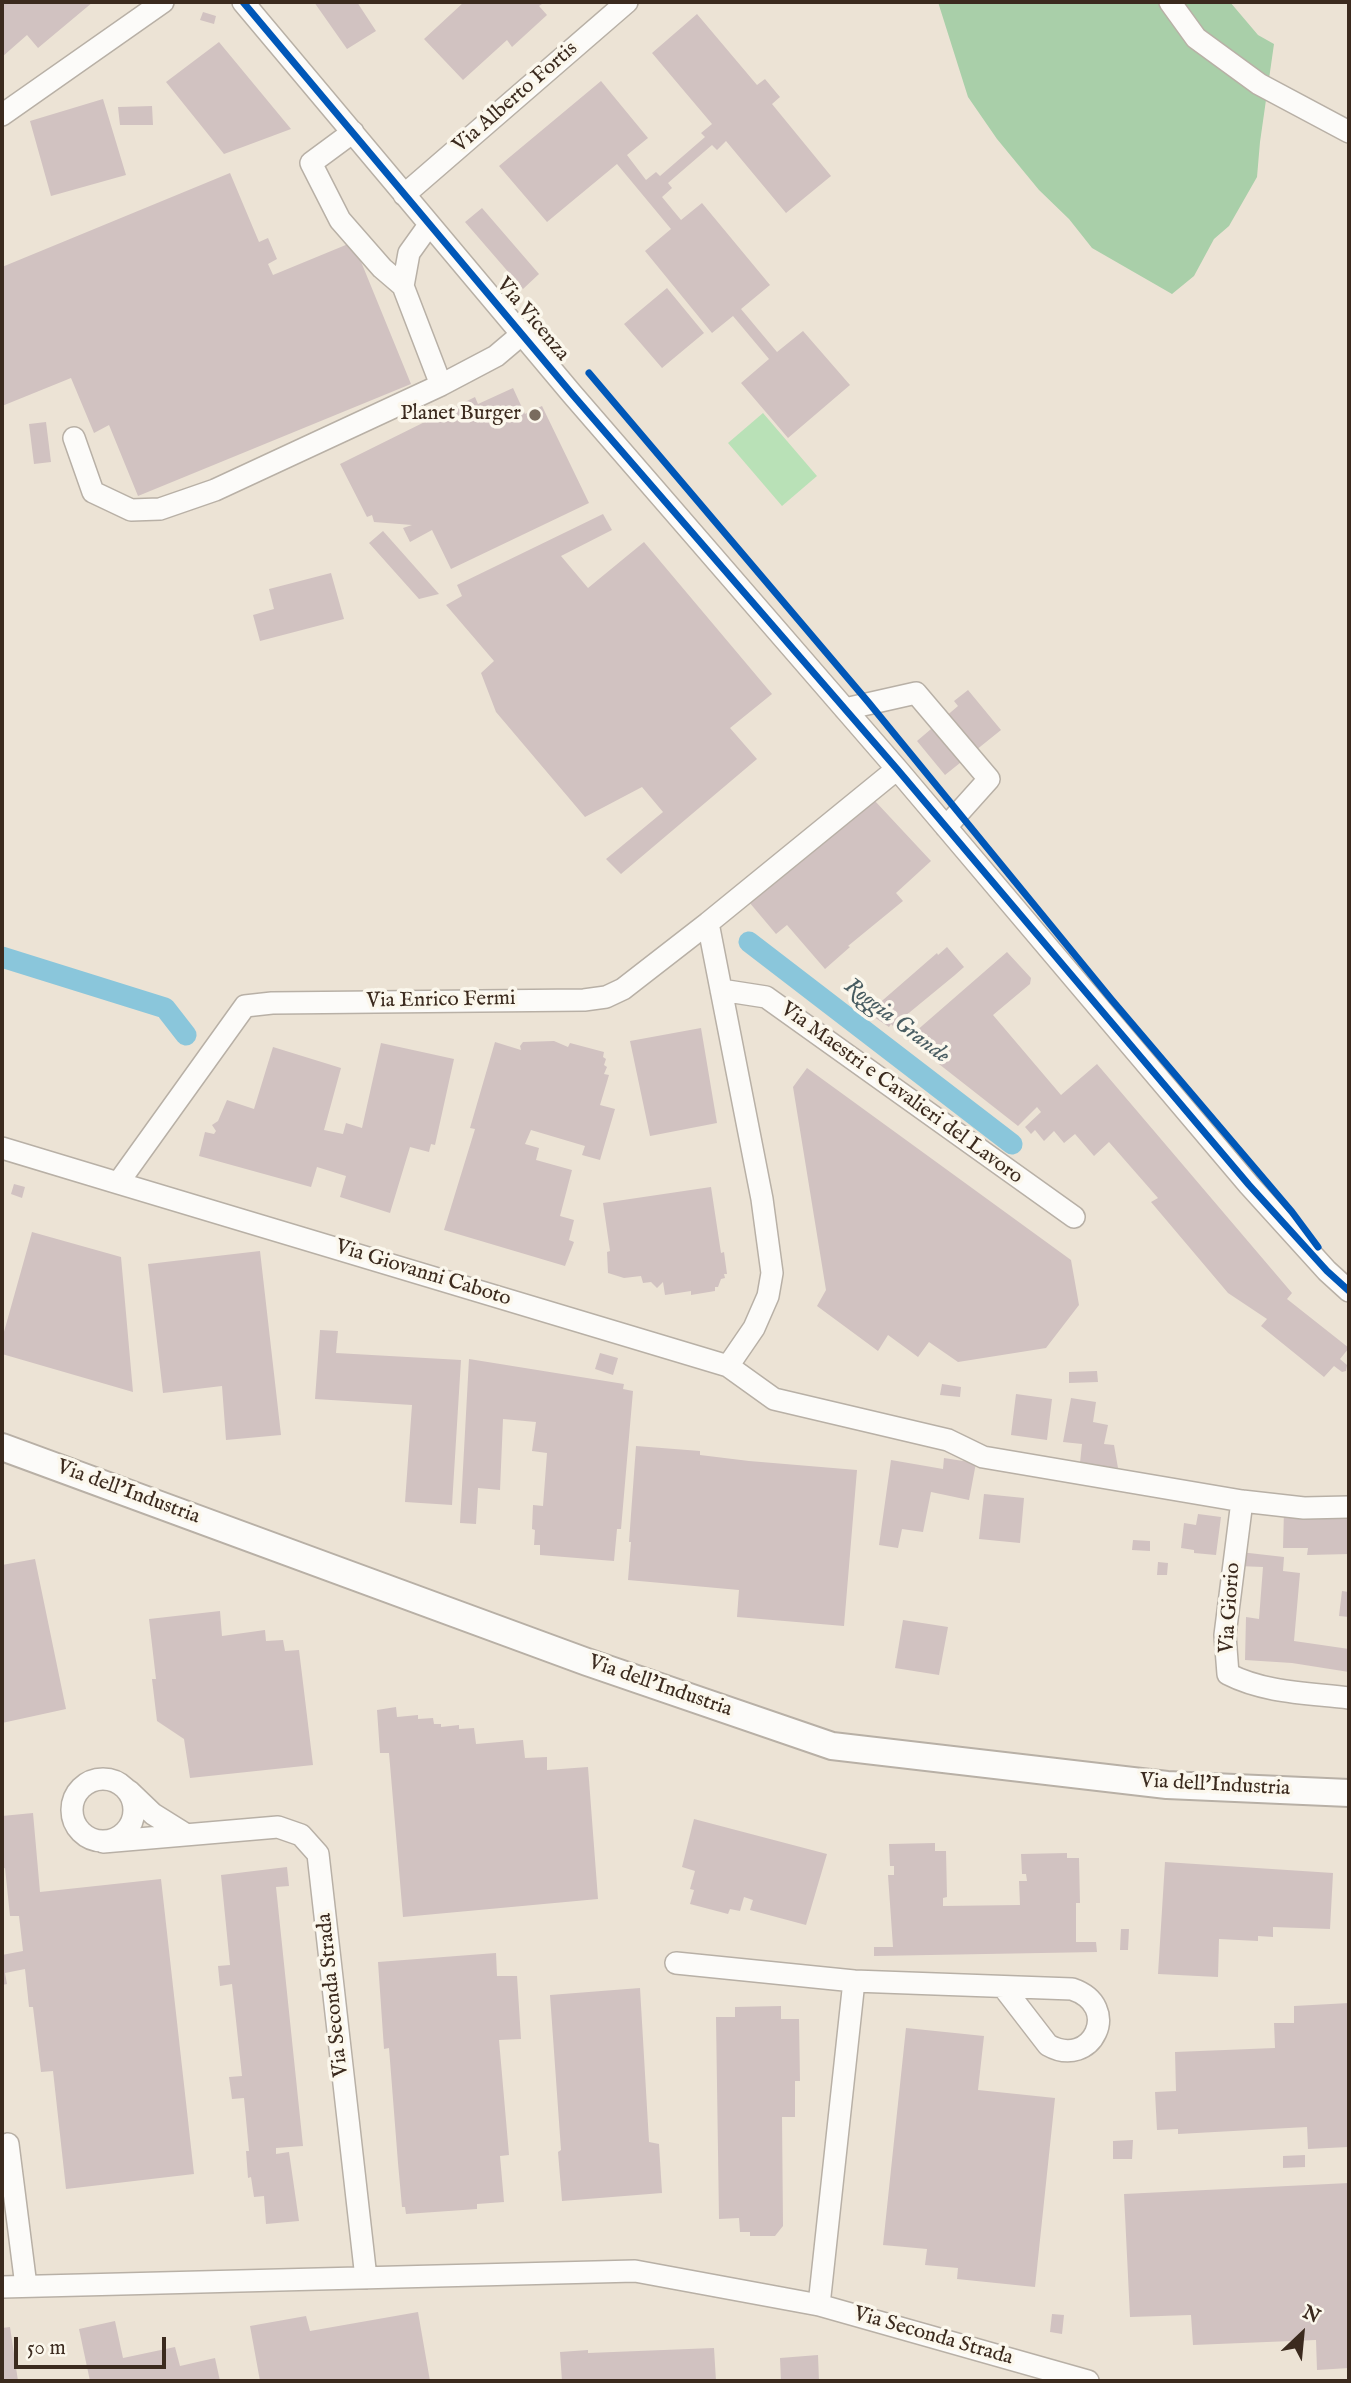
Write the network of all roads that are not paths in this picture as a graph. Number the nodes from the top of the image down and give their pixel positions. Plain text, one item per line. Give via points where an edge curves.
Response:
1 (163, 2) edge
2 (243, 2) edge
3 (627, 2) edge
4 (1170, 2) edge
5 (2, 115) edge
6 (353, 132) junction
7 (1349, 132) edge
8 (404, 195) junction
9 (429, 225) junction
10 (403, 286) junction
11 (522, 334) junction
12 (441, 386) junction
13 (74, 438) dead end
14 (845, 709) junction
15 (897, 769) junction
16 (946, 827) junction
17 (708, 923) junction
18 (721, 990) junction
19 (2, 1148) edge
20 (118, 1183) junction
21 (1074, 1217) dead end
22 (1349, 1291) edge
23 (727, 1366) junction
24 (2, 1447) edge
25 (1242, 1501) junction
26 (1349, 1507) edge
27 (1349, 1698) edge
28 (127, 1789) junction
29 (1349, 1793) edge
30 (185, 1834) junction
31 (103, 1842) junction
32 (676, 1964) dead end
33 (854, 1981) junction
34 (1004, 1987) dead end
35 (8, 2144) dead end
36 (366, 2278) junction
37 (26, 2286) junction
38 (2, 2287) edge
39 (819, 2305) junction
40 (1088, 2381) edge

1 - 5 street
2 - 6 street, Via Vicenza
3 - 8 street, Via Alberto Fortis
4 - 7 street via 1196,38 1259,84
6 - 8 street, Via Vicenza
6 - 10 street via 311,163 340,220
8 - 9 street, Via Vicenza
9 - 10 street via 409,253
9 - 11 street, Via Vicenza
10 - 12 street
11 - 12 street via 496,356
11 - 14 street, Via Vicenza
12 - 13 street via 215,490 159,509 131,510 93,492
14 - 15 street, Via Vicenza
14 - 16 street via 916,693 965,750 989,779
15 - 16 street, Via Vicenza
15 - 17 street, Via Enrico Fermi
16 - 22 street, Via Vicenza via 1249,1185
17 - 18 street
17 - 20 street, Via Enrico Fermi via 623,989 606,997 245,1006
18 - 21 street, Via Maestri e Cavalieri del Lavoro via 766,997
18 - 23 street via 772,1273 754,1328
19 - 20 street
20 - 23 street, Via Giovanni Caboto
23 - 25 street, Via Giovanni Caboto via 775,1399 948,1440 983,1457
24 - 29 main road, Via dell'Industria via 587,1662 832,1746 1167,1785
25 - 26 street via 1304,1508
25 - 27 street, Via Giorio via 1225,1635 1228,1674 1246,1683
28 - 30 street via 153,1814
28 - 31 street via 133,1798 134,1819 122,1836
28 - 31 street via 118,1782 97,1779 87,1783 74,1799 77,1828
30 - 31 street, Via Seconda Strada
30 - 36 street, Via Seconda Strada via 278,1827 301,1835 318,1854
32 - 33 street
33 - 34 street
33 - 39 street
35 - 37 street
36 - 37 street, Via Seconda Strada
36 - 39 street, Via Seconda Strada via 635,2271
37 - 38 street, Via Seconda Strada
39 - 40 street, Via Seconda Strada

